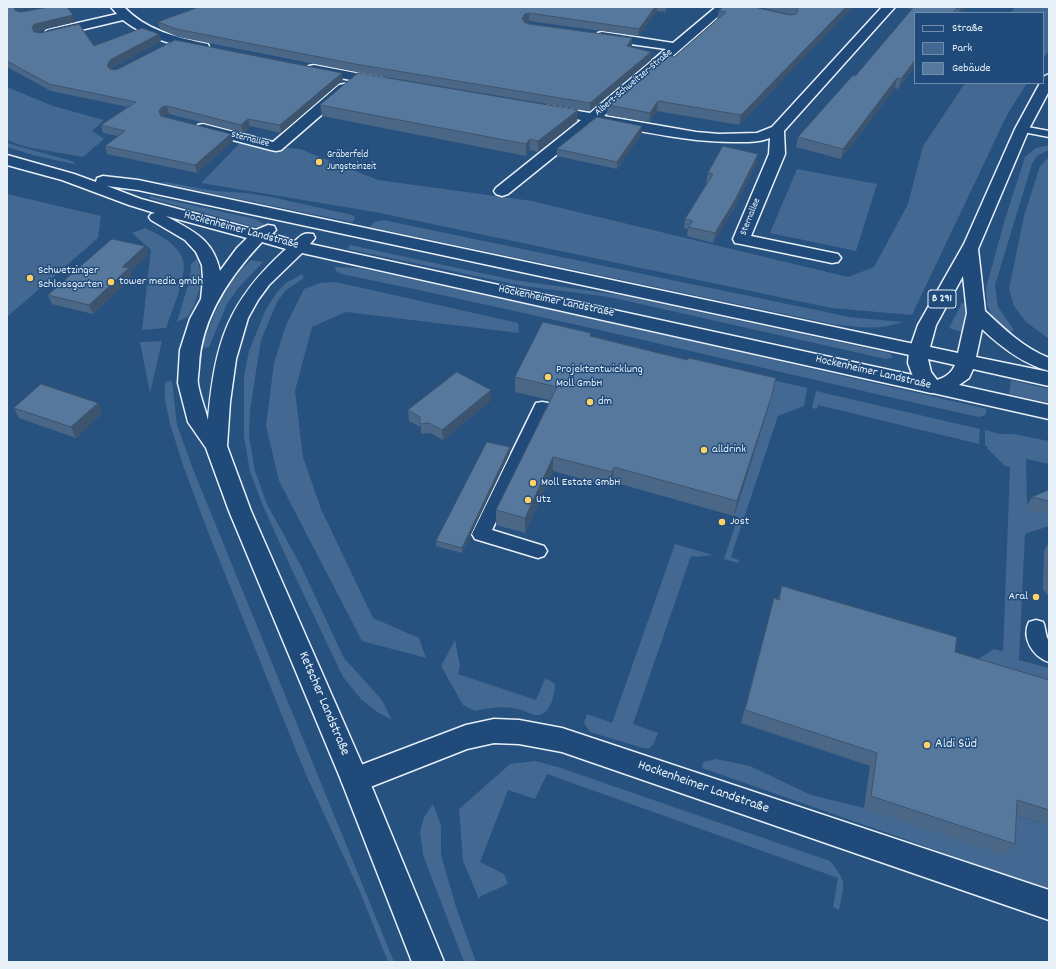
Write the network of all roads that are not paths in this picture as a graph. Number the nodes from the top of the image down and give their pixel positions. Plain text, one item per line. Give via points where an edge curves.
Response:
1 (723, 7) edge
2 (889, 7) edge
3 (120, 11) edge
4 (42, 35) edge
5 (591, 35) edge
6 (175, 41) junction
7 (676, 47) junction
8 (162, 48) edge
9 (213, 49) edge
10 (305, 67) edge
11 (356, 77) junction
12 (1049, 78) edge
13 (398, 85) edge
14 (533, 108) edge
15 (593, 118) junction
16 (192, 125) edge
17 (1022, 129) junction
18 (777, 130) junction
19 (1049, 134) edge
20 (7, 160) edge
21 (68, 177) junction
22 (502, 191) dead end
23 (135, 202) junction
24 (290, 217) junction
25 (320, 223) junction
26 (258, 236) junction
27 (299, 247) junction
28 (969, 248) junction
29 (832, 258) dead end
30 (209, 300) junction
31 (976, 313) junction
32 (919, 351) junction
33 (966, 362) junction
34 (1049, 365) edge
35 (1049, 379) edge
36 (933, 386) junction
37 (542, 407) dead end
38 (1049, 412) edge
39 (216, 446) junction
40 (538, 551) dead end
41 (1036, 628) dead end
42 (1049, 654) edge
43 (355, 780) junction
44 (1049, 905) edge
45 (428, 962) edge

1 - 7 street, Albert-Schweitzer-Straße
2 - 18 street
3 - 4 street
3 - 6 street via 139,27
5 - 7 street, Albert-Schweitzer-Straße
6 - 8 street
6 - 9 street
7 - 15 street, Albert-Schweitzer-Straße
10 - 11 street
11 - 13 street
11 - 16 street, Sternallee via 276,147
12 - 17 street, B 291
14 - 15 street
15 - 18 street via 719,138 759,137
15 - 22 street
17 - 19 lane
17 - 28 street, B 291
18 - 29 street, Sternallee via 777,154 741,239
20 - 21 street, Hockenheimer Landstraße
21 - 23 street, Hockenheimer Landstraße
21 - 24 street, Hockenheimer Landstraße via 138,185
23 - 26 street, Hockenheimer Landstraße
23 - 30 street, Ketscher Landstraße via 196,240 211,265
24 - 25 street, Hockenheimer Landstraße
24 - 26 street, Ketscher Landstraße
25 - 27 street, Ketscher Landstraße
25 - 32 street, Hockenheimer Landstraße
26 - 27 street, Hockenheimer Landstraße
26 - 30 street, Ketscher Landstraße via 243,252
27 - 36 street, Hockenheimer Landstraße
27 - 39 street, Ketscher Landstraße via 263,280 238,321 227,349
28 - 31 street, B 291
28 - 32 street, B 291 via 927,325
30 - 39 street, Ketscher Landstraße via 199,319 190,350 188,383 198,422
31 - 33 street, B 291
31 - 34 street via 1012,346
32 - 33 street, Hockenheimer Landstraße
32 - 36 street, B 291 via 918,363 922,374
33 - 35 street, Hockenheimer Landstraße
33 - 36 street, B 291 via 962,373 950,383
36 - 38 street, Hockenheimer Landstraße
37 - 40 lane via 481,534
39 - 43 street, Ketscher Landstraße via 259,555
41 - 42 lane via 1037,641
43 - 44 street, Hockenheimer Landstraße via 466,736 494,731 519,732 562,740
43 - 45 street, Ketscher Landstraße

